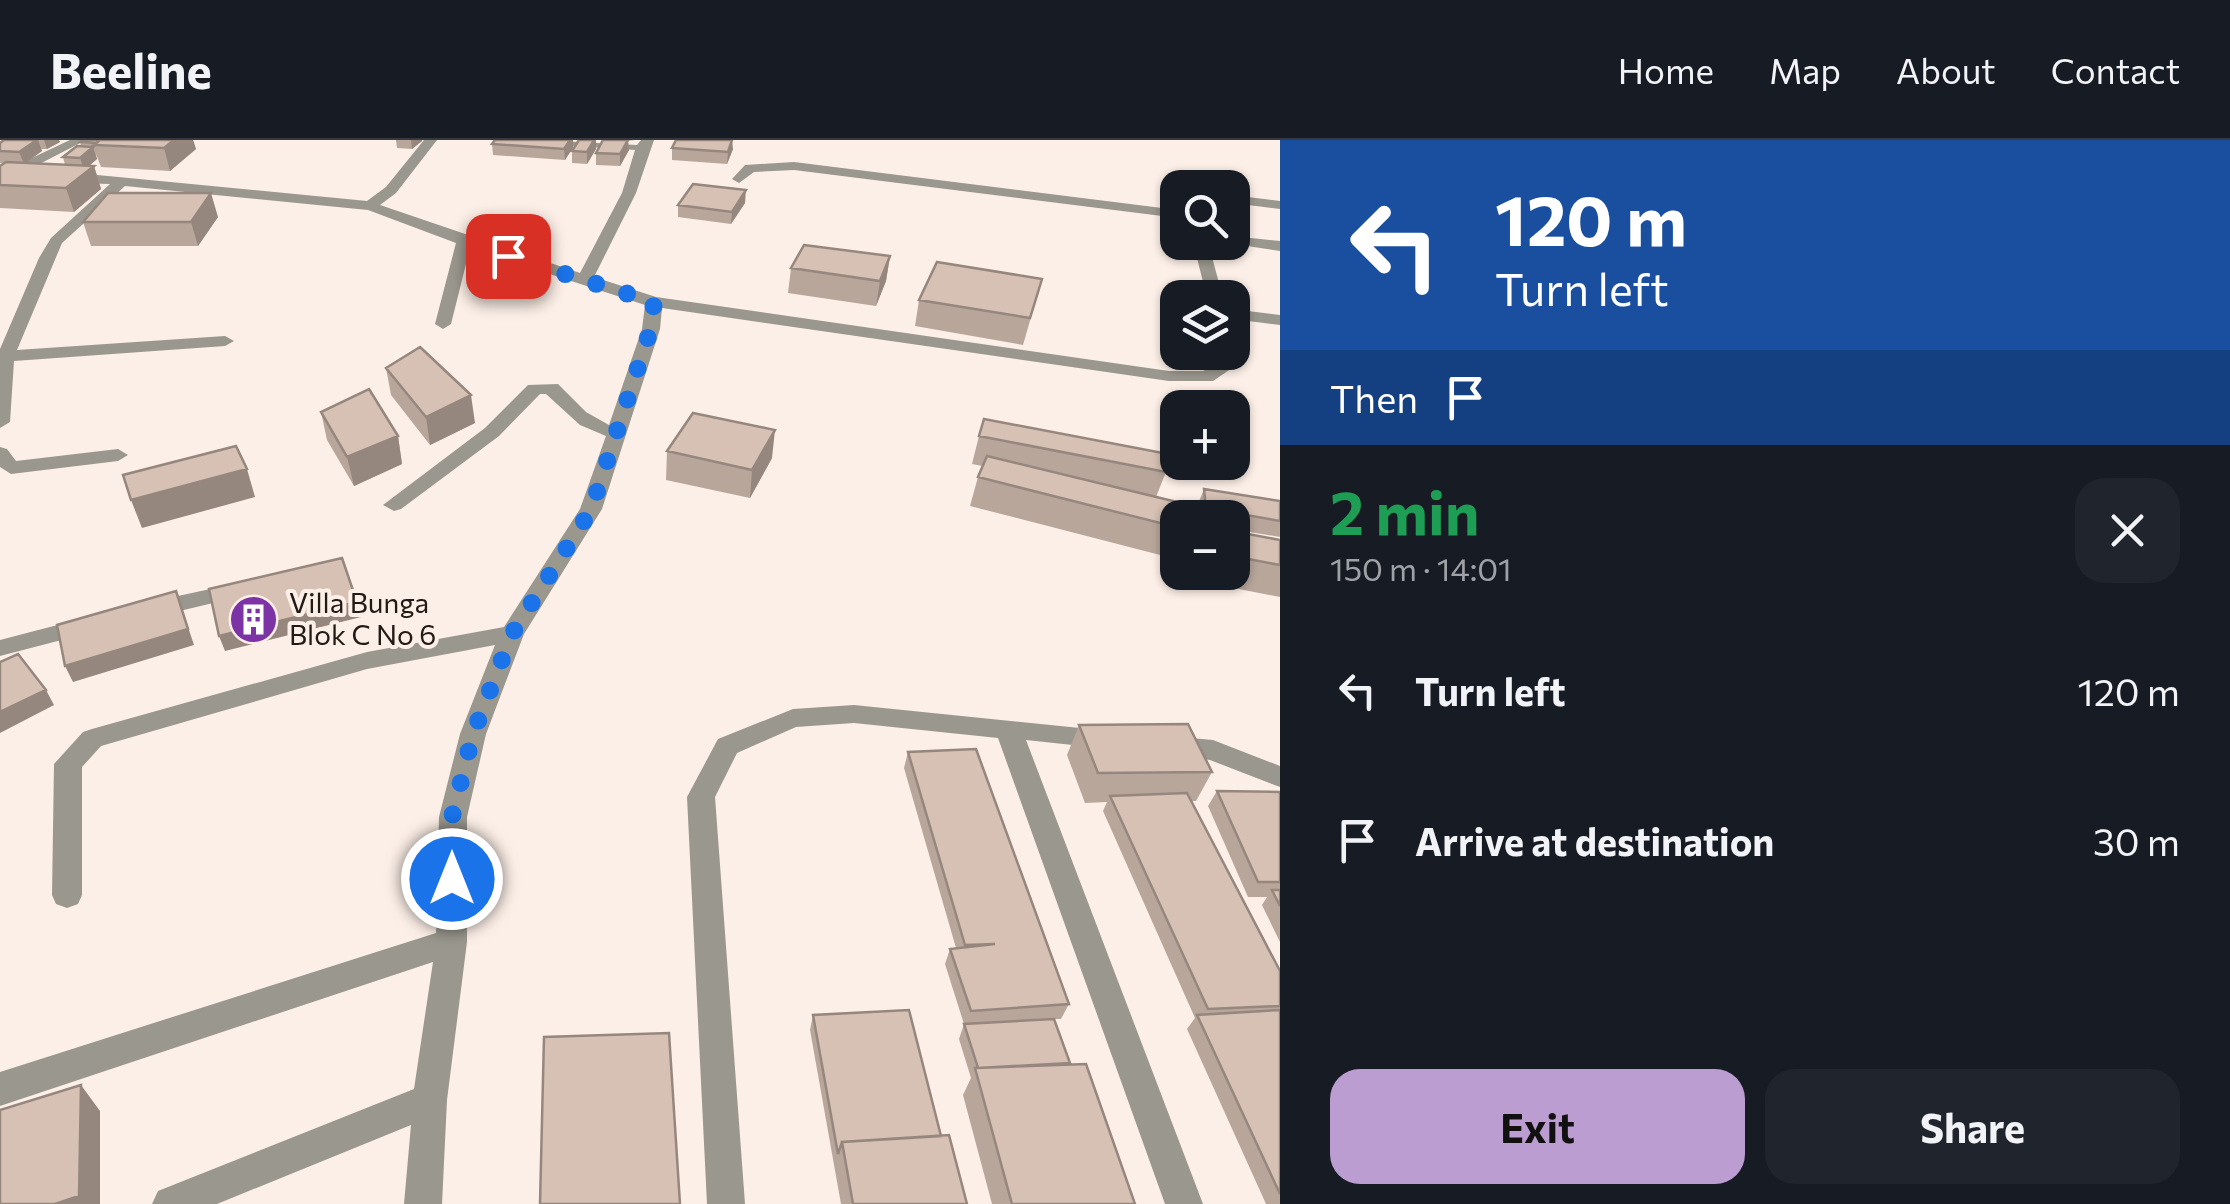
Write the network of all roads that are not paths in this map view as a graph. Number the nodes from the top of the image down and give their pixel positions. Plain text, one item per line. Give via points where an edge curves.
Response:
1 (80, 140) edge
2 (431, 140) edge
3 (545, 140) edge
4 (645, 144) edge
5 (3, 176) edge
6 (738, 179) dead end
7 (122, 181) junction
8 (1250, 202) edge
9 (370, 206) junction
10 (1280, 206) edge
11 (1160, 212) edge
12 (464, 241) junction
13 (1250, 242) edge
14 (1280, 246) edge
15 (584, 281) junction
16 (654, 302) junction
17 (1250, 316) edge
18 (1280, 320) edge
19 (444, 324) dead end
20 (226, 342) dead end
21 (6, 356) junction
22 (1219, 370) edge
23 (0, 422) edge
24 (614, 432) junction
25 (0, 454) edge
26 (118, 454) dead end
27 (394, 505) dead end
28 (266, 583) edge
29 (512, 634) junction
30 (0, 648) edge
31 (1008, 729) junction
32 (1280, 777) edge
33 (67, 896) dead end
34 (451, 942) junction
35 (0, 1089) edge
36 (430, 1100) junction
37 (171, 1204) edge
38 (423, 1204) edge
39 (726, 1204) edge
40 (1184, 1204) edge

1 - 5 street
2 - 9 street
3 - 4 street
4 - 15 street
5 - 7 street
6 - 11 street via 750,168 794,166
7 - 9 street
7 - 21 street via 56,241
8 - 10 street
9 - 12 street
12 - 15 street
12 - 19 street
13 - 14 street
15 - 16 street
16 - 22 street via 1168,376 1207,377
16 - 24 street via 642,360
17 - 18 street
20 - 21 street
21 - 23 street
24 - 27 street via 576,415 551,388 535,389 492,432
24 - 29 street via 591,510
25 - 26 street via 11,468
28 - 30 street
29 - 33 street via 367,661 92,739 68,764
29 - 34 street via 473,734 452,817
31 - 32 street via 1213,750
31 - 39 street via 854,714 794,718 726,746 701,796
31 - 40 street
34 - 35 street
34 - 36 street
36 - 37 street
36 - 38 street

